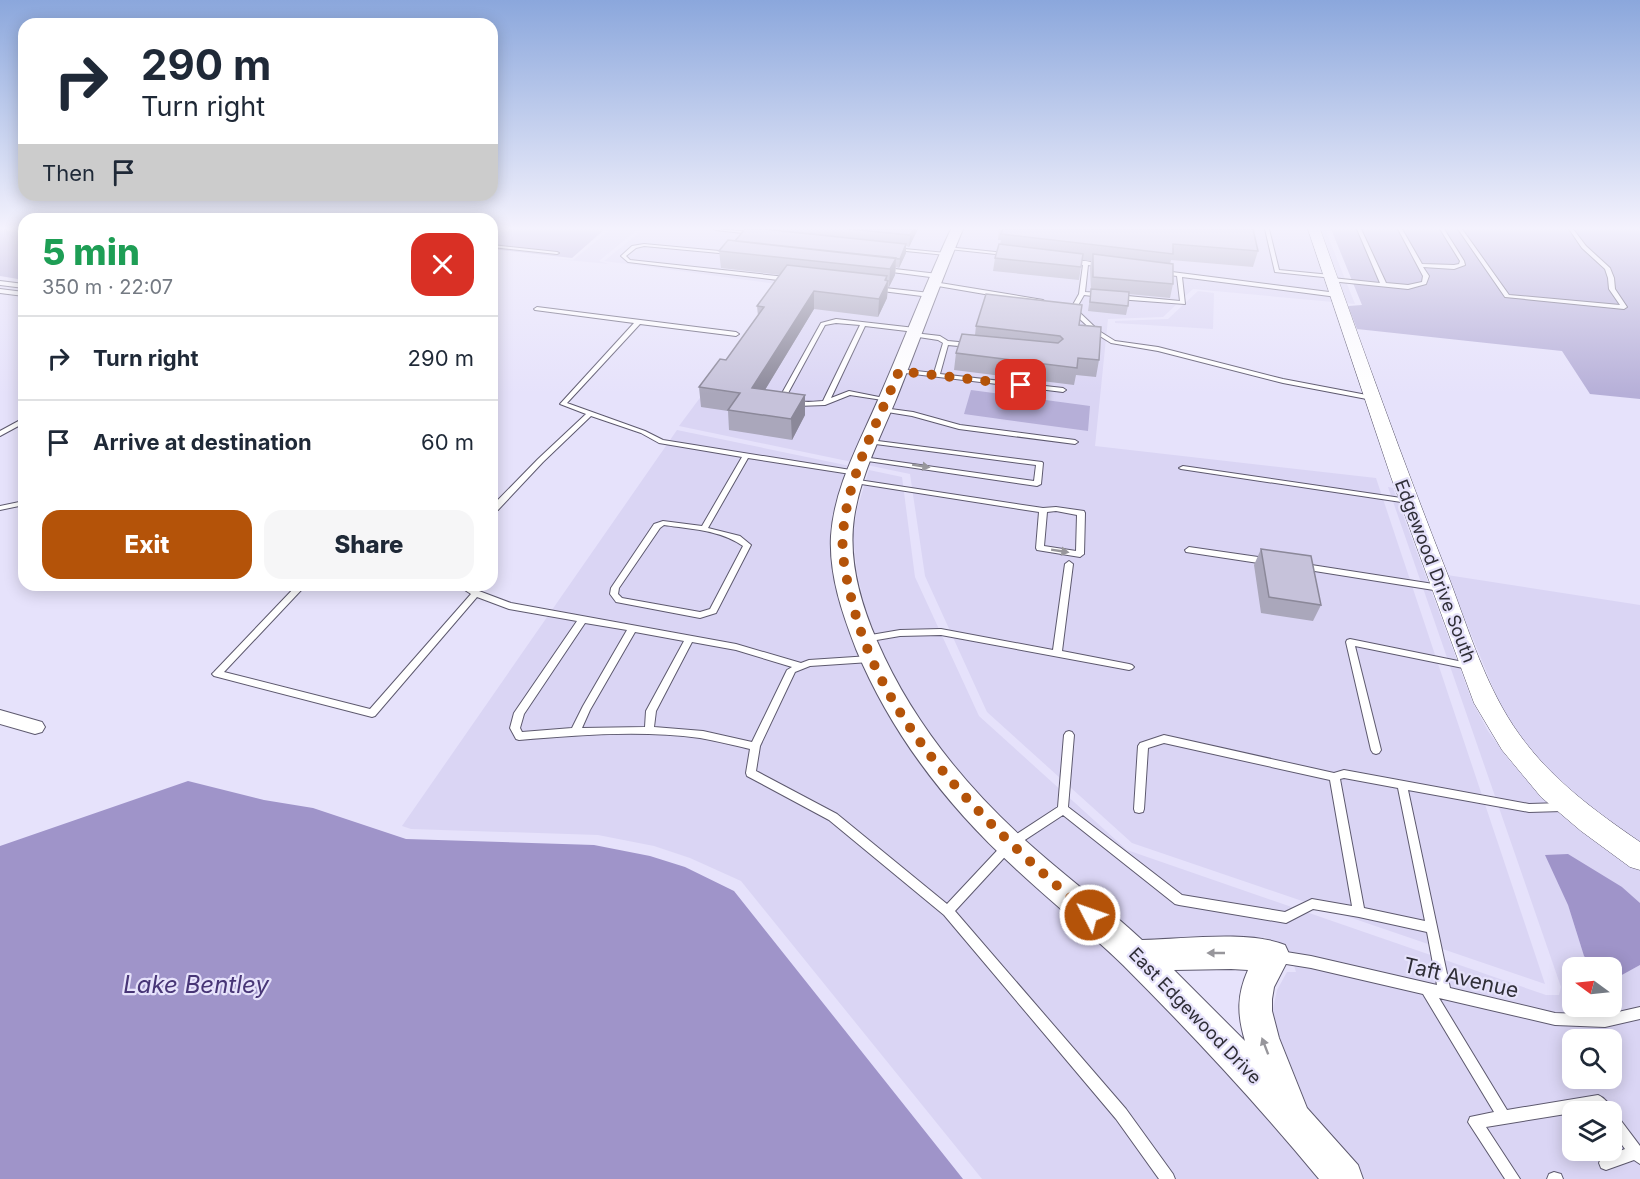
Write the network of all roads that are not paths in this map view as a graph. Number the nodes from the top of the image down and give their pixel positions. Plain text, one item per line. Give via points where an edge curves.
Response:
1 (1, 284) edge
2 (888, 284) edge
3 (934, 284) edge
4 (985, 284) edge
5 (1084, 284) edge
6 (1180, 284) edge
7 (1333, 284) edge
8 (1334, 284) edge
9 (1420, 284) edge
10 (1499, 284) edge
11 (1612, 284) edge
12 (18, 285) edge
13 (1384, 285) joint
14 (874, 289) edge
15 (0, 291) edge
16 (18, 293) edge
17 (1083, 293) junction
18 (1052, 304) edge
19 (1063, 306) edge
20 (537, 309) dead end
21 (1073, 309) junction
22 (639, 321) junction
23 (863, 324) junction
24 (914, 332) junction
25 (736, 334) dead end
26 (946, 343) junction
27 (976, 346) edge
28 (899, 371) junction
29 (936, 376) junction
30 (1063, 390) dead end
31 (1372, 398) junction
32 (825, 403) junction
33 (885, 405) junction
34 (589, 415) junction
35 (18, 424) edge
36 (0, 434) edge
37 (1075, 442) dead end
38 (746, 455) junction
39 (861, 464) junction
40 (1183, 468) dead end
41 (1408, 501) junction
42 (18, 504) edge
43 (498, 505) edge
44 (0, 508) edge
45 (1043, 510) junction
46 (704, 529) junction
47 (1189, 550) dead end
48 (1279, 563) edge
49 (1069, 564) dead end
50 (1290, 564) edge
51 (1440, 588) junction
52 (296, 591) edge
53 (472, 591) edge
54 (476, 593) junction
55 (582, 620) junction
56 (632, 628) junction
57 (689, 639) junction
58 (868, 649) junction
59 (1057, 653) junction
60 (801, 666) junction
61 (1472, 666) junction
62 (1129, 667) dead end
63 (0, 717) edge
64 (35, 726) dead end
65 (576, 731) junction
66 (649, 731) junction
67 (1069, 735) dead end
68 (755, 746) junction
69 (1376, 750) dead end
70 (1334, 777) junction
71 (1402, 785) junction
72 (1572, 807) junction
73 (1064, 809) junction
74 (1139, 809) dead end
75 (1010, 844) junction
76 (1640, 858) edge
77 (948, 911) junction
78 (1359, 912) junction
79 (1432, 928) junction
80 (1137, 956) junction
81 (1274, 956) junction
82 (1428, 991) junction
83 (1446, 994) junction
84 (1640, 1012) edge
85 (1562, 1108) edge
86 (1504, 1117) junction
87 (1294, 1120) junction
88 (1622, 1133) edge
89 (1638, 1154) edge
90 (1606, 1163) dead end
91 (1168, 1179) edge
92 (1344, 1179) edge
93 (1513, 1179) edge

1 - 12 lane
2 - 14 lane
3 - 24 main road, East Edgewood Drive
4 - 18 lane via 1007,294
5 - 17 lane
6 - 17 lane via 1183,303
7 - 31 street, Edgewood Drive South
8 - 13 lane
9 - 13 lane
10 - 11 lane via 1507,296 1624,307
15 - 16 lane
17 - 21 lane
19 - 21 lane
20 - 22 lane
21 - 31 lane via 1113,342
22 - 25 lane
22 - 34 lane via 563,404
23 - 24 lane
23 - 32 lane
23 - 32 lane via 823,324 784,394 797,404
24 - 26 lane
24 - 28 main road, East Edgewood Drive
26 - 27 lane
26 - 29 lane
28 - 29 lane
28 - 33 main road, East Edgewood Drive
29 - 30 lane
31 - 41 street, Edgewood Drive South
32 - 33 lane via 849,393
33 - 37 lane via 959,427
33 - 39 main road, East Edgewood Drive
34 - 38 lane via 643,432 661,442
34 - 43 lane via 538,460
35 - 36 lane
38 - 39 lane
38 - 46 lane
39 -> 39 lane via 1037,484 1040,463
39 - 45 lane
39 - 58 main road, East Edgewood Drive via 846,508 842,536 855,613
40 - 41 lane
41 - 51 street, Edgewood Drive South
42 - 44 lane
45 -> 45 lane via 1040,548 1080,554 1081,513
46 - 46 lane via 657,526 614,594 619,600 700,615 713,611 747,544
47 - 48 lane
49 - 59 lane
50 - 51 lane
51 - 61 street, Edgewood Drive South
52 - 54 lane via 217,674 372,713
53 - 54 lane
54 - 55 lane via 509,606
55 - 56 lane
55 - 65 lane via 519,713 515,728 519,736
56 - 57 lane
56 - 65 lane
57 - 60 lane via 736,647
57 - 66 lane via 651,711
58 - 59 lane via 900,633 941,632
58 - 60 lane
58 - 75 main road, East Edgewood Drive via 908,724 952,783
59 - 62 lane
60 - 68 lane via 792,670
61 - 69 lane via 1350,642
61 - 72 street, Edgewood Drive South via 1503,733 1522,758
63 - 64 street
65 - 66 lane
66 - 68 lane via 696,734
67 - 73 lane
68 - 77 lane via 751,773 833,817
70 - 71 lane via 1344,774
70 - 74 lane via 1164,739 1143,746
70 - 78 lane
71 - 72 lane via 1530,808
71 - 79 lane
72 - 76 street, Edgewood Drive South
73 - 75 lane
73 - 78 lane via 1179,900 1286,918 1312,904
75 - 77 lane
75 - 80 main road, East Edgewood Drive
77 - 91 lane via 1121,1114
78 - 79 lane
79 - 83 lane
81 -> 80 main road
80 - 87 main road, East Edgewood Drive
81 - 82 lane, Taft Avenue
87 -> 81 main road via 1256,1022 1257,989
82 - 83 lane, Taft Avenue
82 - 86 lane
83 - 84 lane, Taft Avenue via 1555,1019 1605,1021
85 - 86 lane
86 - 93 lane via 1475,1122
87 - 92 main road, East Edgewood Drive
88 - 89 lane
89 - 90 lane

